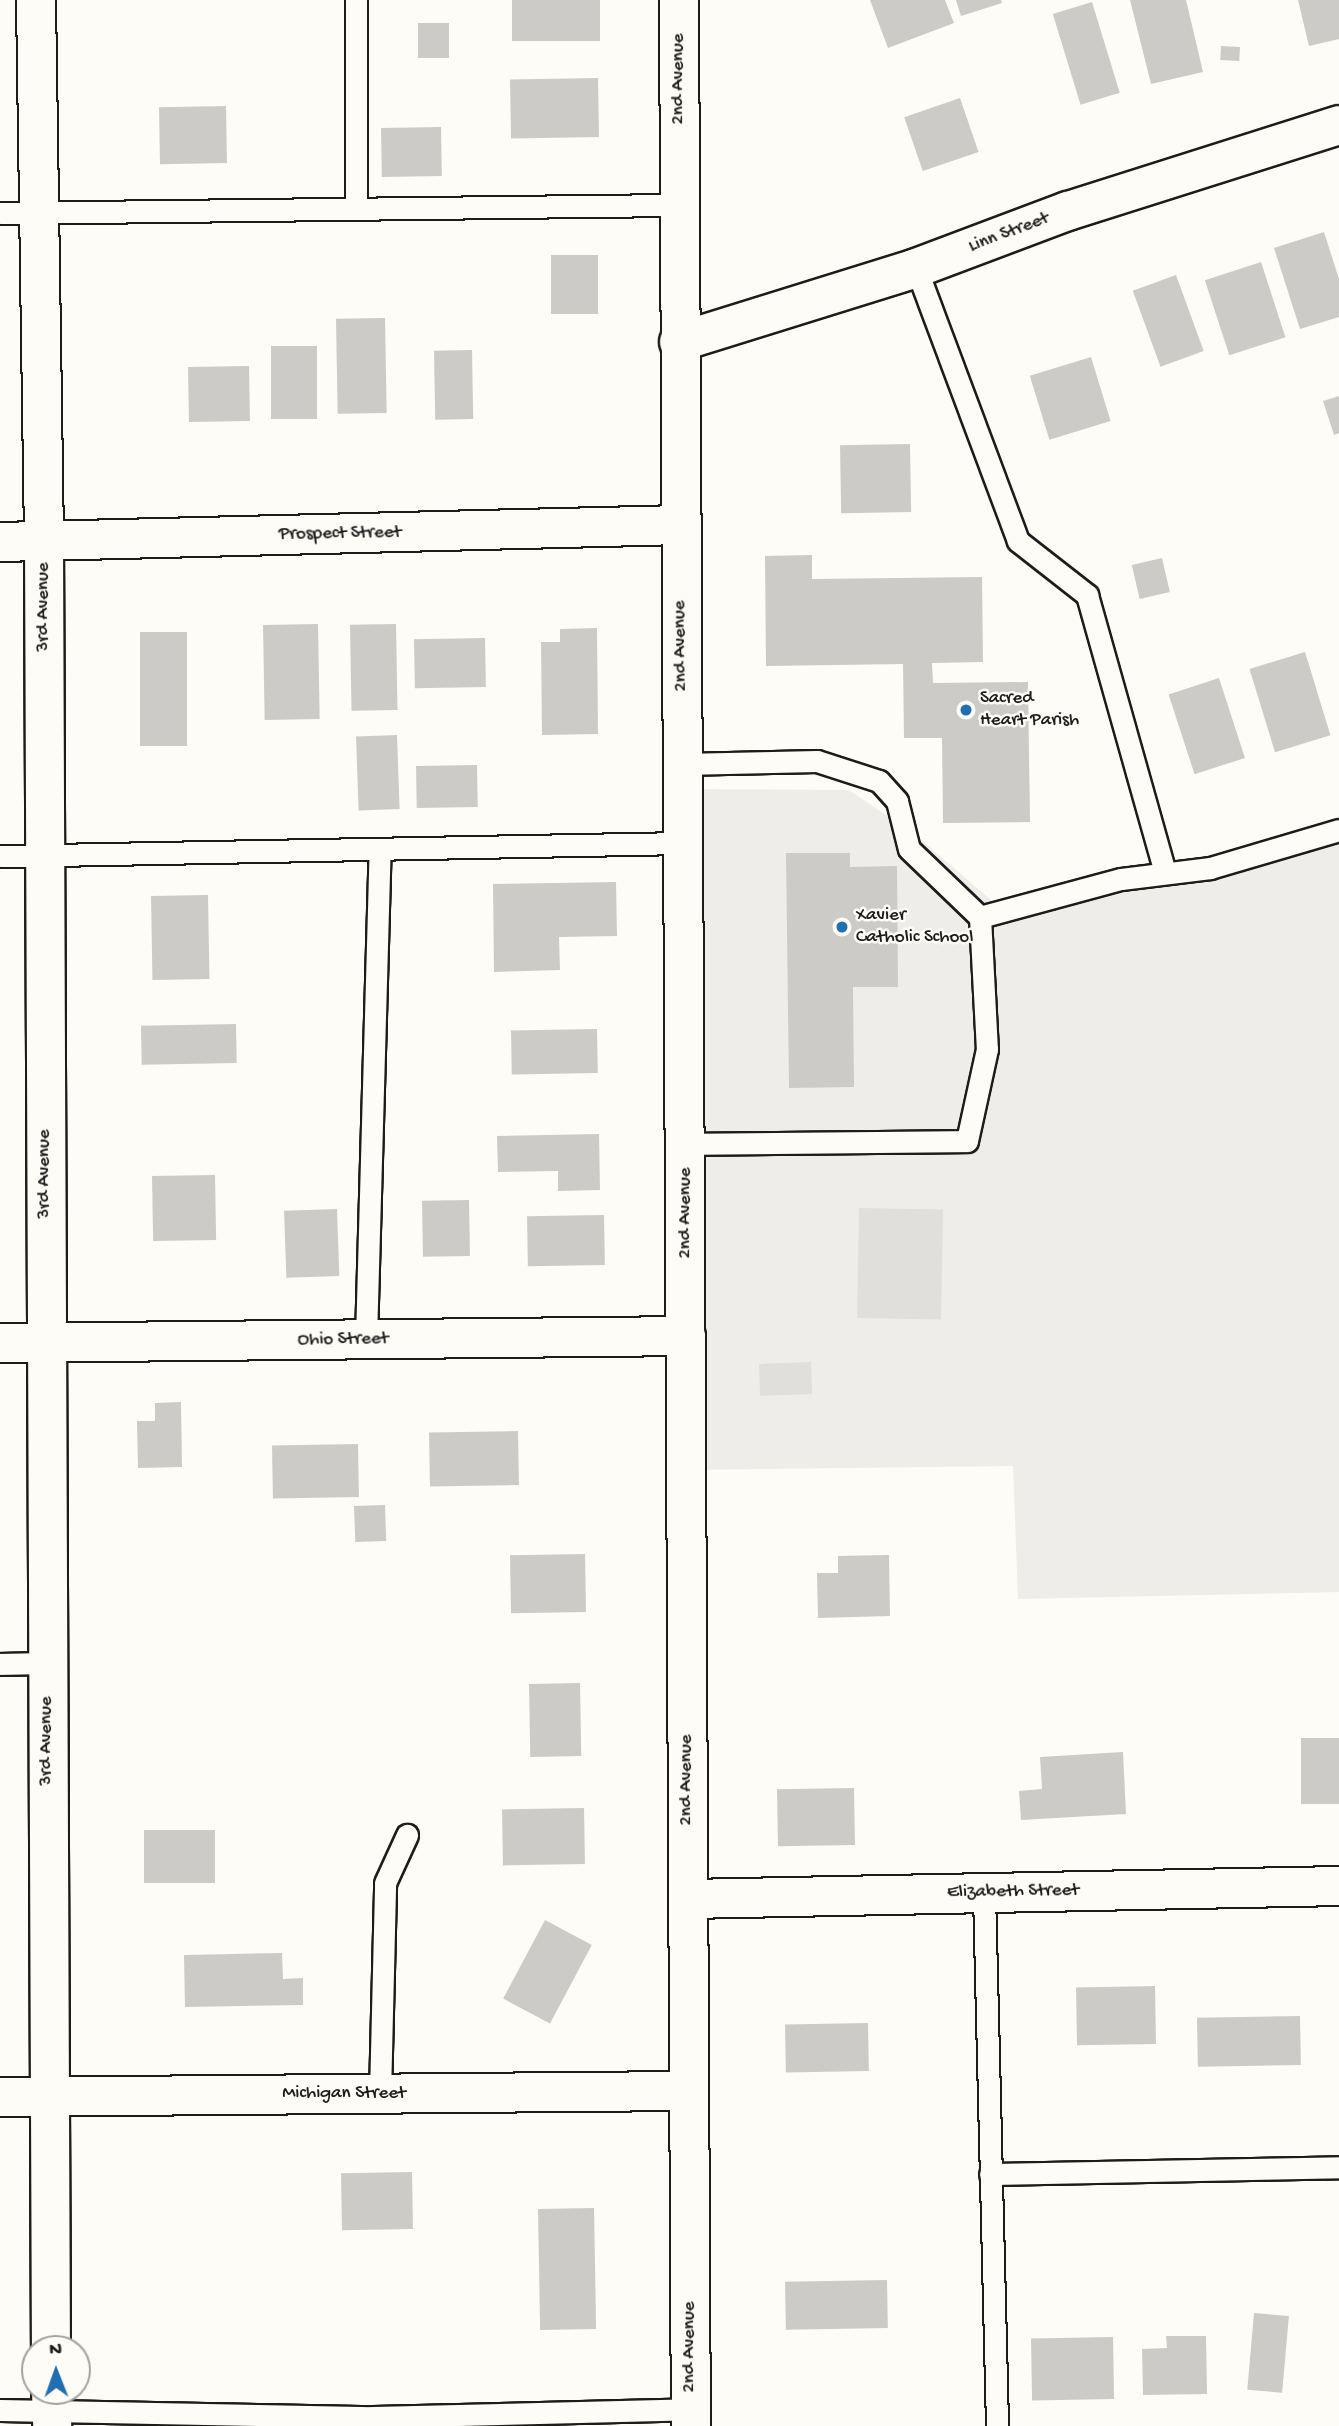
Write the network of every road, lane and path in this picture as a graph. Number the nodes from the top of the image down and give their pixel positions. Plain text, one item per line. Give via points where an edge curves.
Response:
1 (36, 0) edge
2 (356, 0) edge
3 (679, 0) edge
4 (1339, 125) edge
5 (679, 205) junction
6 (356, 208) junction
7 (39, 212) junction
8 (0, 213) edge
9 (916, 268) junction
10 (679, 342) junction
11 (680, 525) junction
12 (44, 541) junction
13 (0, 542) edge
14 (682, 764) junction
15 (1339, 830) edge
16 (683, 843) junction
17 (380, 849) junction
18 (45, 855) junction
19 (0, 856) edge
20 (1165, 872) junction
21 (980, 917) junction
22 (685, 1144) junction
23 (687, 1336) junction
24 (366, 1339) junction
25 (46, 1342) junction
26 (0, 1343) edge
27 (47, 1663) junction
28 (0, 1664) edge
29 (407, 1835) dead end
30 (1339, 1886) edge
31 (984, 1893) junction
32 (688, 1899) junction
33 (689, 2091) junction
34 (380, 2094) junction
35 (49, 2096) junction
36 (0, 2097) edge
37 (1339, 2167) edge
38 (990, 2174) junction
39 (51, 2335) edge
40 (51, 2409) edge
41 (0, 2410) edge
42 (691, 2418) edge
43 (373, 2421) edge
44 (997, 2426) edge

1 - 7 street, 3rd Avenue
2 - 6 lane
3 - 5 street, 2nd Avenue
4 - 9 street, Linn Street via 1068,211
5 - 6 lane
5 - 10 street, 2nd Avenue
6 - 7 lane
7 - 8 lane
7 - 12 street, 3rd Avenue
9 - 10 street, Linn Street
9 - 20 lane via 1018,541 1087,594
10 - 11 street, 2nd Avenue
11 - 12 street, Prospect Street
11 - 14 street, 2nd Avenue
12 - 13 street, Prospect Street
12 - 18 street, 3rd Avenue
14 - 16 street, 2nd Avenue
14 - 21 lane via 817,761 879,781 897,801 909,849
15 - 20 lane via 1210,868
16 - 17 lane
16 - 22 street, 2nd Avenue
17 - 18 lane
17 - 24 lane
18 - 19 lane
18 - 25 street, 3rd Avenue
20 - 21 lane
21 - 22 lane via 987,1049 967,1141
22 - 23 street, 2nd Avenue
23 - 24 street, Ohio Street
23 - 32 street, 2nd Avenue
24 - 25 street, Ohio Street
25 - 26 street, Ohio Street
25 - 27 street, 3rd Avenue
27 - 28 lane
27 - 35 street, 3rd Avenue
29 - 34 lane via 385,1883
30 - 31 street, Elizabeth Street
31 - 32 street, Elizabeth Street
31 - 38 lane
32 - 33 street, 2nd Avenue
33 - 34 street, Michigan Street
33 - 42 street, 2nd Avenue
34 - 35 street, Michigan Street
35 - 36 street, Michigan Street
35 - 39 street, 3rd Avenue
37 - 38 lane
38 - 44 lane
40 - 41 lane
40 - 43 lane
42 - 43 lane

